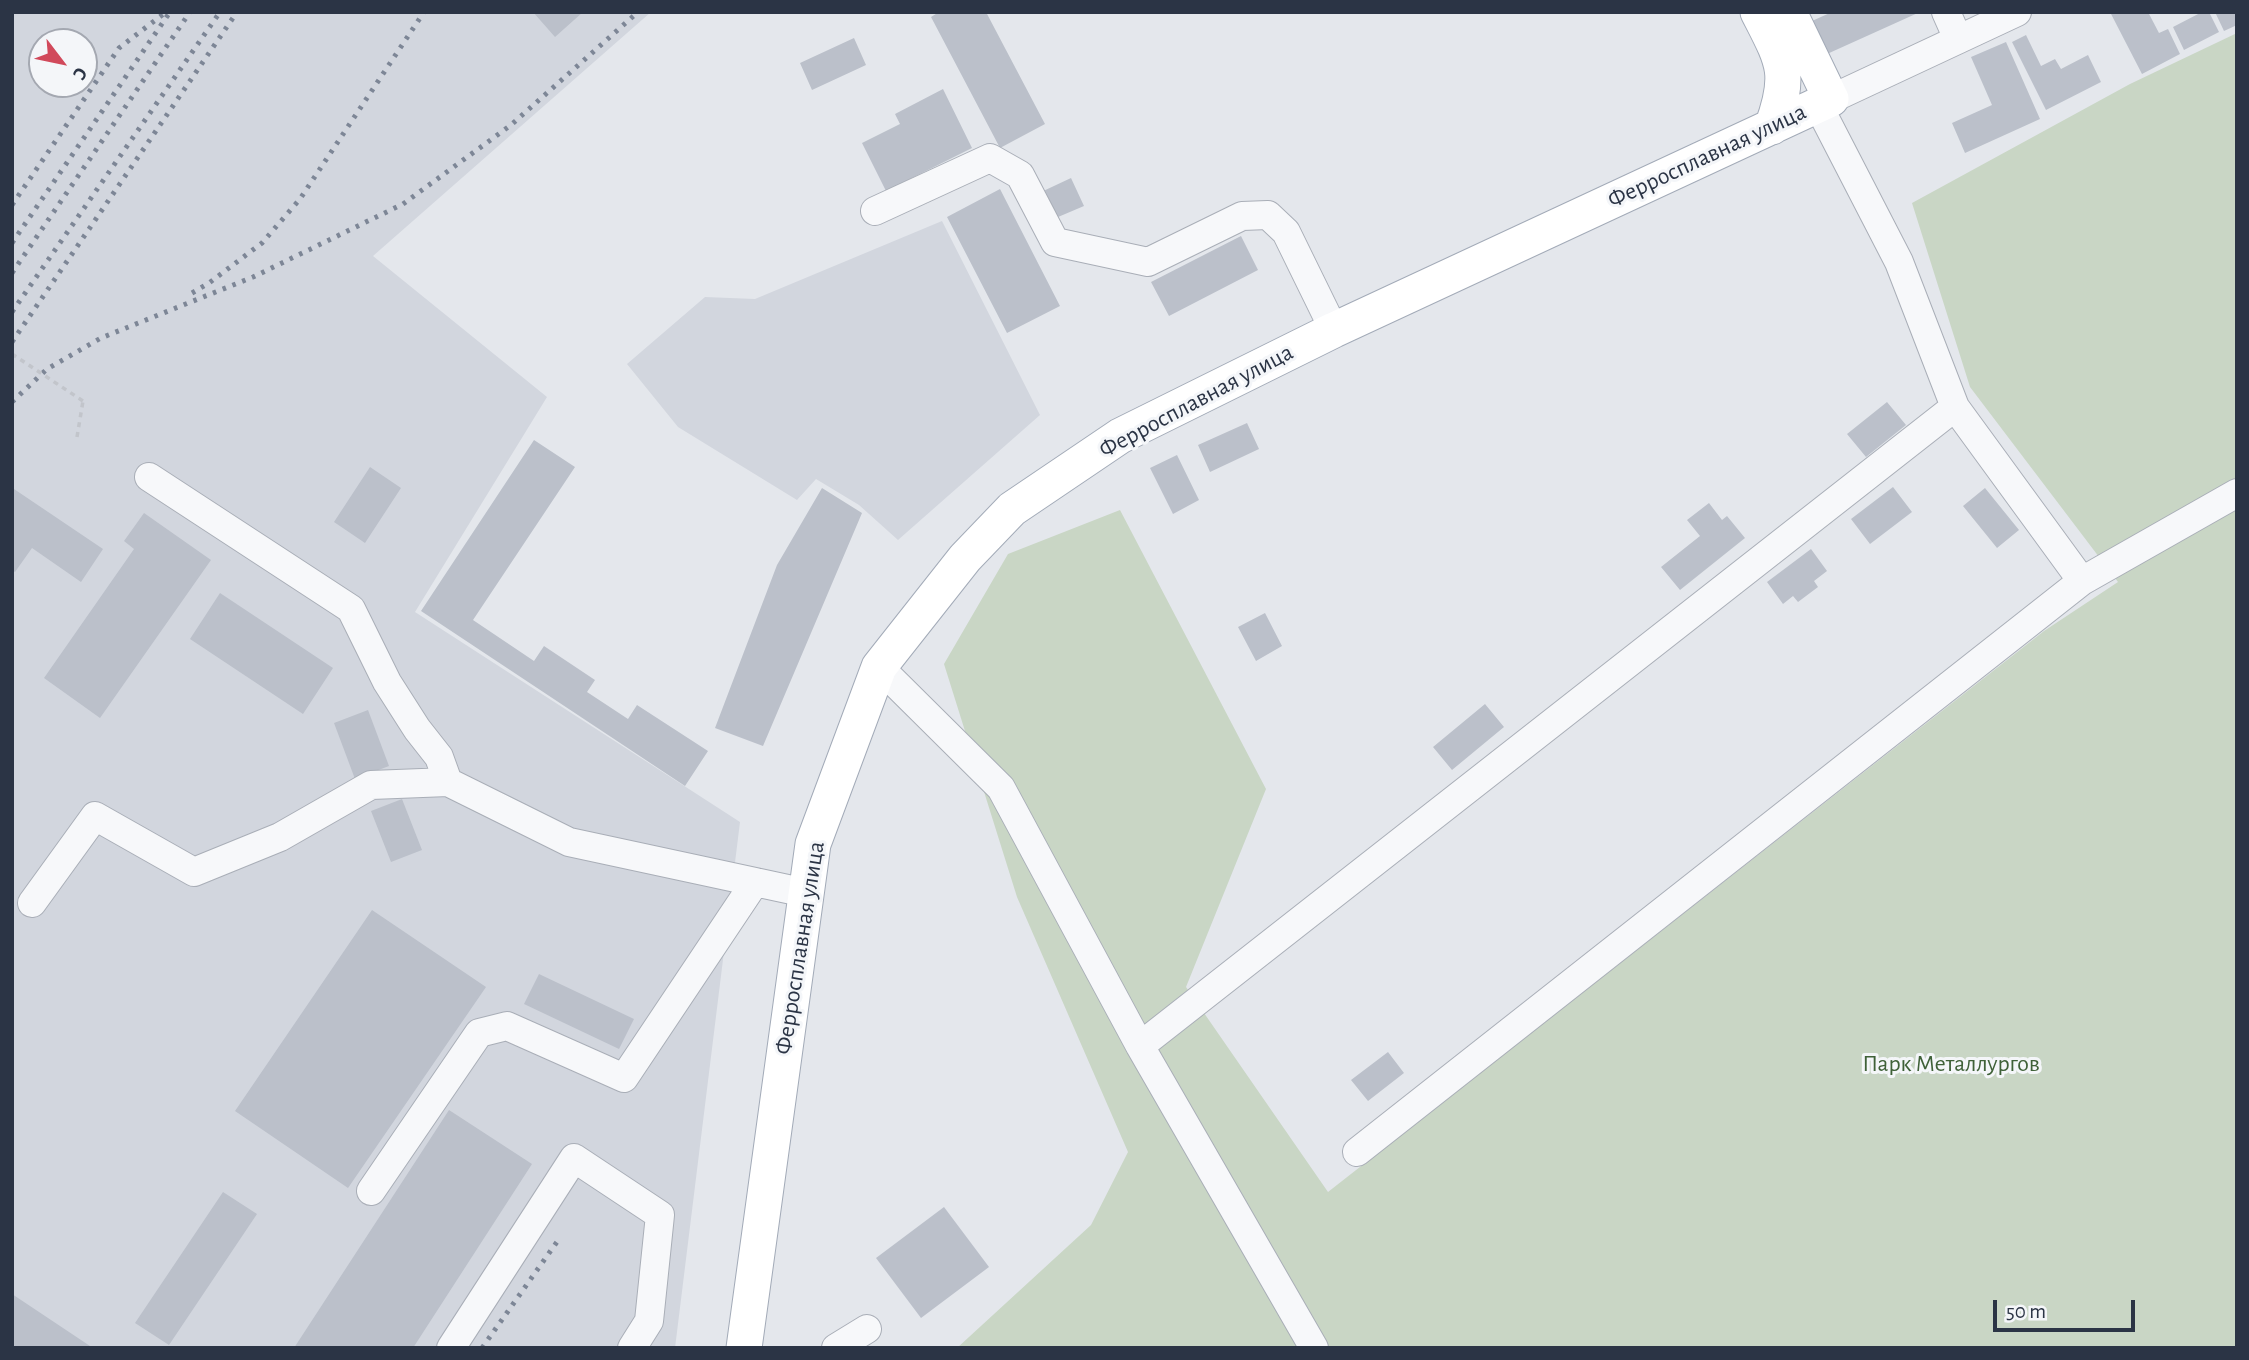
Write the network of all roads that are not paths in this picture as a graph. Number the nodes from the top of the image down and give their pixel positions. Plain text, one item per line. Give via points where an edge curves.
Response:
1 (1758, 12) edge
2 (1789, 12) edge
3 (1946, 12) edge
4 (2017, 12) edge
5 (1958, 39) junction
6 (1824, 102) junction
7 (1772, 127) junction
8 (875, 211) dead end
9 (1334, 330) junction
10 (1955, 407) junction
11 (149, 477) dead end
12 (2237, 493) edge
13 (2082, 581) junction
14 (878, 667) junction
15 (448, 782) junction
16 (755, 882) junction
17 (806, 893) junction
18 (32, 902) dead end
19 (1140, 1046) junction
20 (1357, 1152) dead end
21 (371, 1191) dead end
22 (867, 1329) dead end
23 (451, 1348) edge
24 (632, 1348) edge
25 (744, 1348) edge
26 (836, 1348) edge
27 (1314, 1348) edge

1 - 7 main road via 1784,70 1784,88
2 - 6 main road
3 - 5 street
4 - 5 street, Ферросплавная улица
5 - 6 street, Ферросплавная улица
6 - 7 main road, Ферросплавная улица
6 - 10 street via 1899,262
7 - 9 main road, Ферросплавная улица
8 - 9 street via 990,158 1020,175 1055,242 1148,262 1242,216 1268,215 1286,232
9 - 14 main road, Ферросплавная улица via 1120,436 1012,509 965,558
10 - 13 street
10 - 19 street
11 - 15 street via 351,608 387,682 439,757
12 - 13 street
13 - 20 street
14 - 17 main road, Ферросплавная улица via 813,844
14 - 19 street via 1001,788
15 - 16 street via 569,842
15 - 18 street via 372,785 280,836 194,872 95,816
16 - 17 street
16 - 21 street via 624,1078 507,1026 479,1032
17 - 25 main road, Ферросплавная улица
19 - 27 street
22 - 26 street
23 - 24 street via 574,1158 660,1215 649,1321

